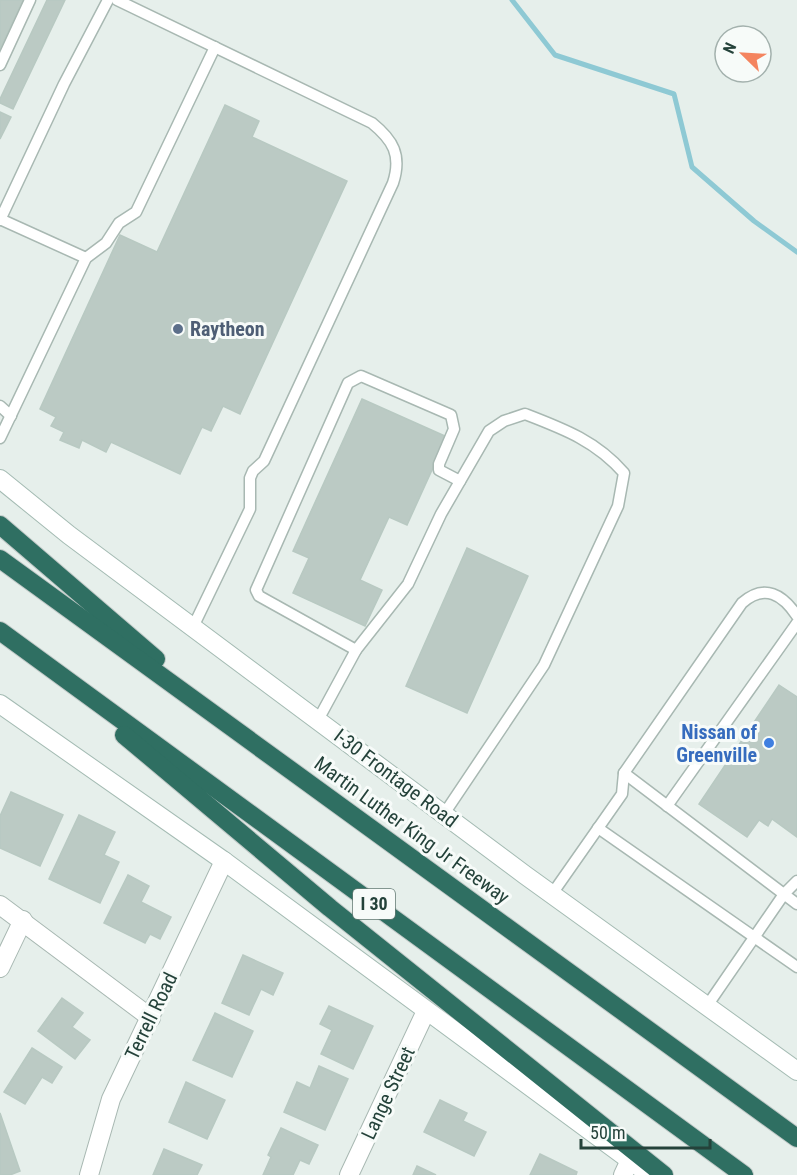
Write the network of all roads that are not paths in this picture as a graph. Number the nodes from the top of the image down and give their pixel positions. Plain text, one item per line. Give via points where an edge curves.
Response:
1 (30, 0) edge
2 (108, 0) edge
3 (117, 0) edge
4 (215, 47) junction
5 (0, 65) edge
6 (0, 220) edge
7 (86, 258) junction
8 (0, 406) edge
9 (11, 416) junction
10 (0, 438) edge
11 (0, 479) edge
12 (460, 481) junction
13 (0, 525) edge
14 (0, 559) edge
15 (797, 616) edge
16 (797, 623) edge
17 (193, 627) junction
18 (1, 632) edge
19 (356, 650) junction
20 (0, 704) edge
21 (318, 720) junction
22 (250, 741) junction
23 (624, 773) junction
24 (667, 806) junction
25 (444, 814) junction
26 (598, 828) junction
27 (224, 861) junction
28 (797, 880) edge
29 (552, 894) junction
30 (784, 894) junction
31 (797, 904) edge
32 (0, 905) edge
33 (23, 920) junction
34 (754, 937) junction
35 (797, 967) edge
36 (0, 968) edge
37 (707, 1006) junction
38 (426, 1011) junction
39 (151, 1018) junction
40 (797, 1071) edge
41 (797, 1138) edge
42 (627, 1168) edge
43 (89, 1175) edge
44 (349, 1175) edge
45 (650, 1175) edge
46 (664, 1175) edge
47 (744, 1175) edge

1 - 5 lane
2 - 6 lane
3 - 4 lane
4 - 7 lane via 136,212 119,223 106,243
4 - 17 lane via 372,123 388,137 397,153 398,166 264,460 253,471 250,509
6 - 7 lane
7 - 9 lane
8 - 9 lane
9 - 10 lane
11 - 17 main road, I-30 Frontage Road
12 - 19 lane via 408,584
12 - 19 lane via 439,470 454,429 451,415 361,376 348,383 256,590 259,596
12 - 25 lane via 489,431 525,414 579,435 624,473 618,506 544,665
13 - 22 highway
14 - 22 highway, Martin Luther King Jr Freeway
15 - 23 lane via 787,601 768,593 753,593
16 - 24 lane
17 - 21 main road, I-30 Frontage Road
18 - 46 highway via 330,908
18 - 47 highway, I 30
19 - 21 lane
20 - 27 main road
21 - 25 main road, I-30 Frontage Road
22 - 41 highway, Martin Luther King Jr Freeway
23 - 24 lane
23 - 26 lane via 622,794
24 - 30 lane
25 - 29 main road, I-30 Frontage Road
26 - 29 lane
26 - 34 lane
27 - 38 main road
27 - 39 main road, Terrell Road
28 - 30 lane
29 - 37 main road, I-30 Frontage Road
30 - 31 lane
30 - 34 lane
32 - 33 main road
33 - 36 main road
33 - 39 main road
34 - 35 lane
34 - 37 lane
37 - 40 main road, I-30 Frontage Road
38 - 42 main road
38 - 44 main road, Lange Street
39 - 43 main road, Terrell Road via 111,1099
42 - 45 main road

